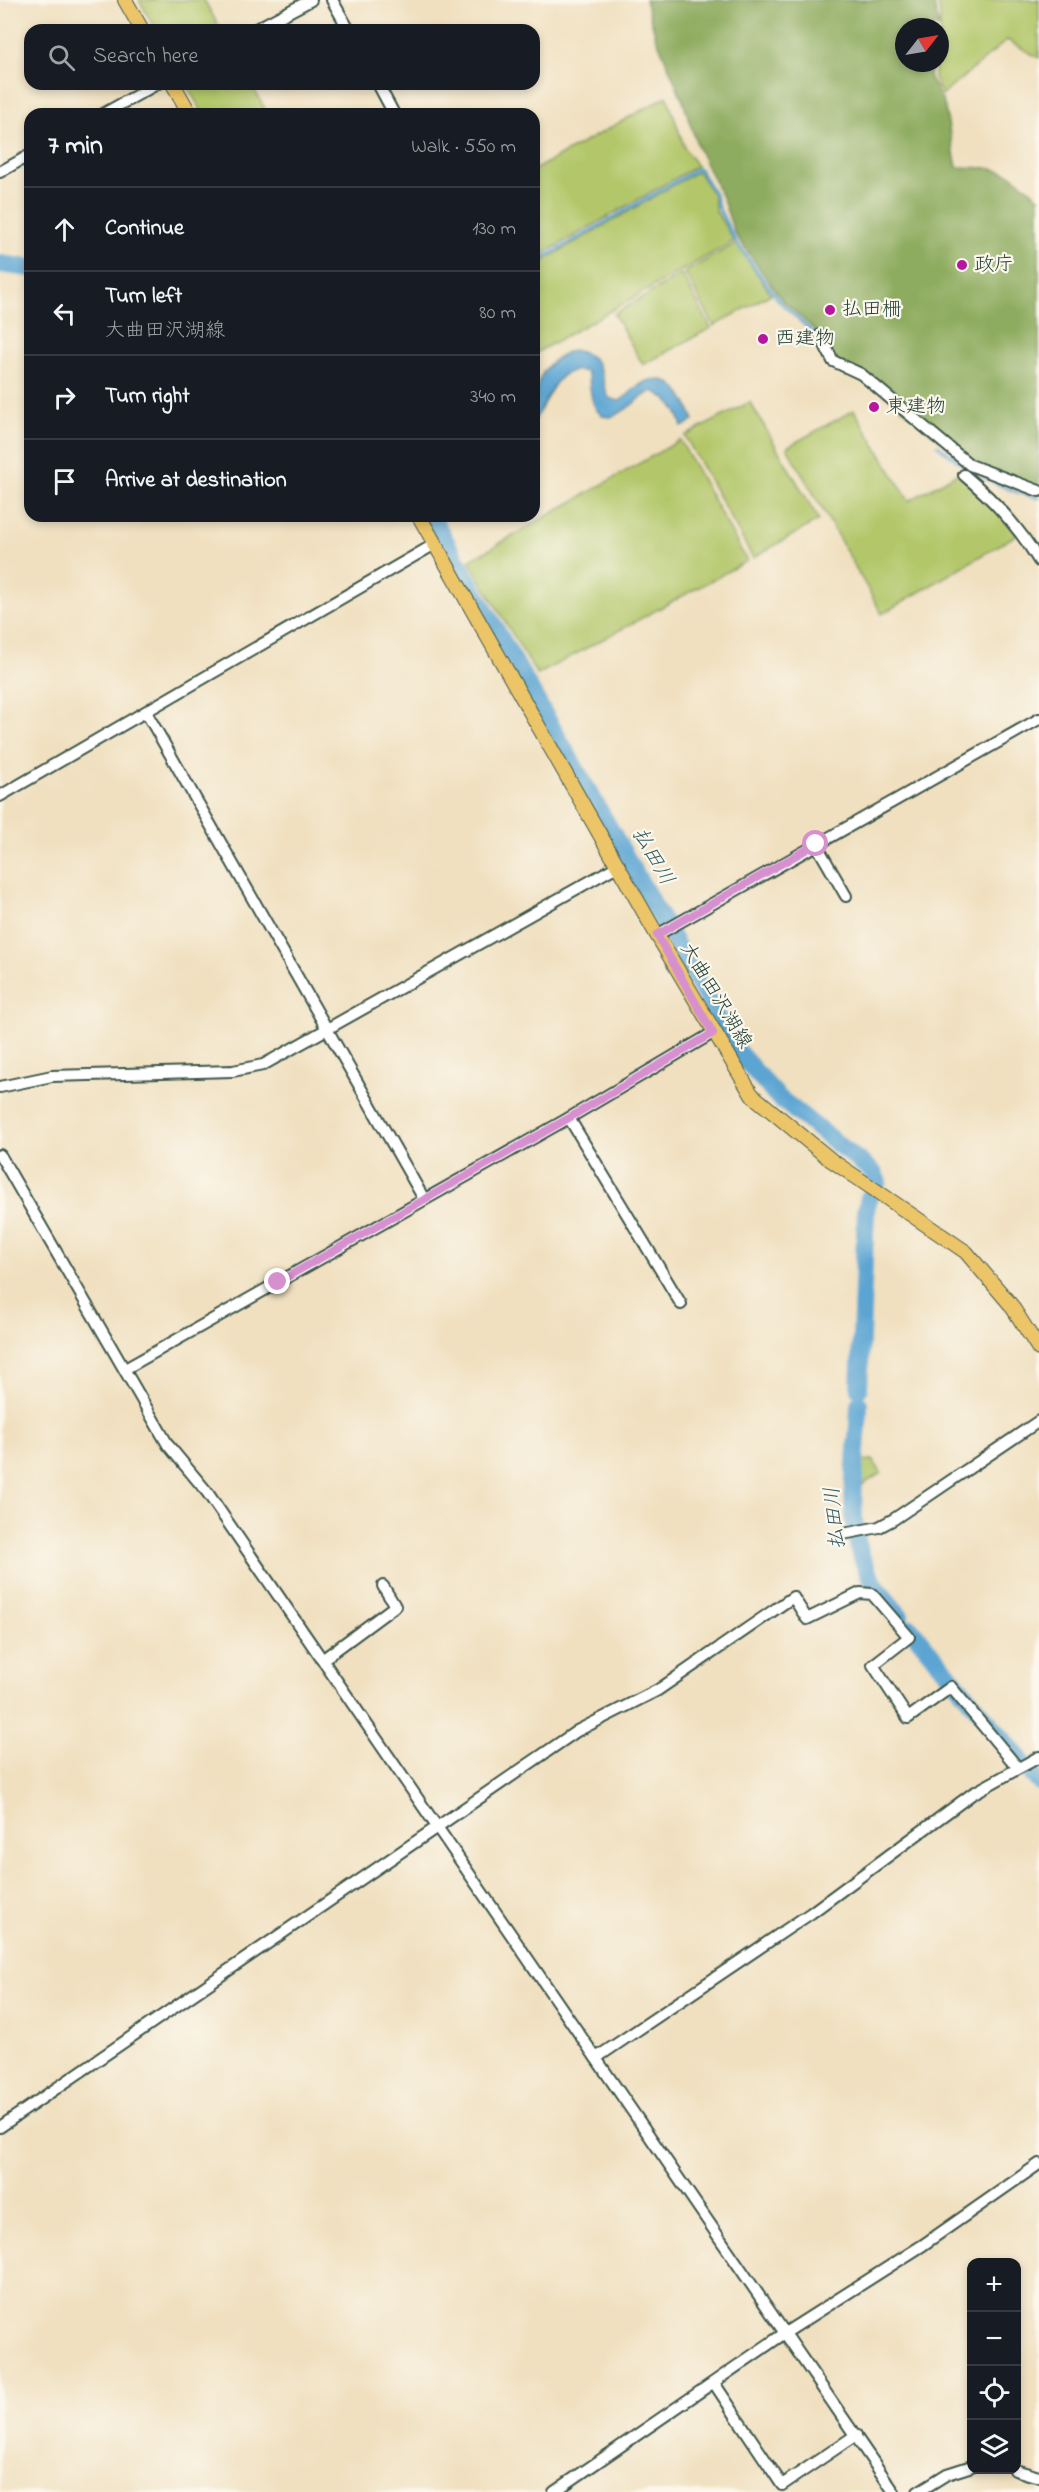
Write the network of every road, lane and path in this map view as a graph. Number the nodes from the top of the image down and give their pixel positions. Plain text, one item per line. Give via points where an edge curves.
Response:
1 (126, 0) edge
2 (311, 0) edge
3 (332, 0) edge
4 (139, 24) edge
5 (265, 24) edge
6 (346, 24) edge
7 (146, 90) edge
8 (176, 90) edge
9 (381, 90) edge
10 (115, 108) edge
11 (187, 108) edge
12 (391, 108) edge
13 (24, 158) edge
14 (0, 172) edge
15 (820, 334) dead end
16 (964, 475) dead end
17 (1039, 491) edge
18 (422, 522) edge
19 (435, 544) junction
20 (1039, 561) edge
21 (146, 712) junction
22 (1039, 719) edge
23 (1, 793) edge
24 (816, 844) junction
25 (619, 865) junction
26 (846, 896) dead end
27 (657, 935) junction
28 (328, 1030) junction
29 (713, 1033) junction
30 (0, 1087) edge
31 (569, 1118) junction
32 (0, 1155) edge
33 (424, 1199) junction
34 (681, 1304) dead end
35 (1039, 1349) edge
36 (125, 1369) junction
37 (1039, 1421) edge
38 (843, 1534) dead end
39 (383, 1586) dead end
40 (322, 1660) junction
41 (1036, 1758) edge
42 (1019, 1768) junction
43 (436, 1827) junction
44 (596, 2058) junction
45 (0, 2127) edge
46 (1039, 2164) edge
47 (785, 2333) junction
48 (714, 2383) junction
49 (856, 2435) junction
50 (967, 2468) edge
51 (1021, 2471) edge
52 (1039, 2476) edge
53 (554, 2492) edge
54 (894, 2492) edge
55 (918, 2492) edge

1 - 4 main road
2 - 5 street
3 - 6 street
7 - 10 street
8 - 11 main road
9 - 12 street
13 - 14 street
15 - 17 street via 833,361 861,374 970,465
16 - 20 street via 1008,516
18 - 19 main road, 大曲田沢湖線
19 - 21 street
19 - 25 main road, 大曲田沢湖線
21 - 23 street
21 - 28 street
22 - 24 street
24 - 26 street
24 - 27 street
25 - 27 main road, 大曲田沢湖線
25 - 28 street
27 - 29 main road, 大曲田沢湖線
28 - 30 street via 248,1070 52,1076
28 - 33 street
29 - 31 street
29 - 35 main road, 大曲田沢湖線 via 752,1095 831,1160 966,1252 1011,1305
31 - 33 street
31 - 34 street
32 - 36 street
33 - 36 street
36 - 40 street via 168,1445 196,1478
37 - 38 street via 894,1519 867,1531
39 - 40 street via 395,1606
40 - 43 street
41 - 42 street
42 - 43 street via 951,1687 908,1718 873,1665 909,1637 872,1594 860,1593 807,1619 793,1597 658,1689 577,1731
42 - 44 street via 972,1794 811,1913
43 - 44 street
43 - 45 street
44 - 47 street
46 - 47 street via 923,2245
47 - 48 street
47 - 49 street
48 - 49 street via 782,2485
48 - 53 street
49 - 54 street
50 - 55 street via 947,2474
51 - 52 street

